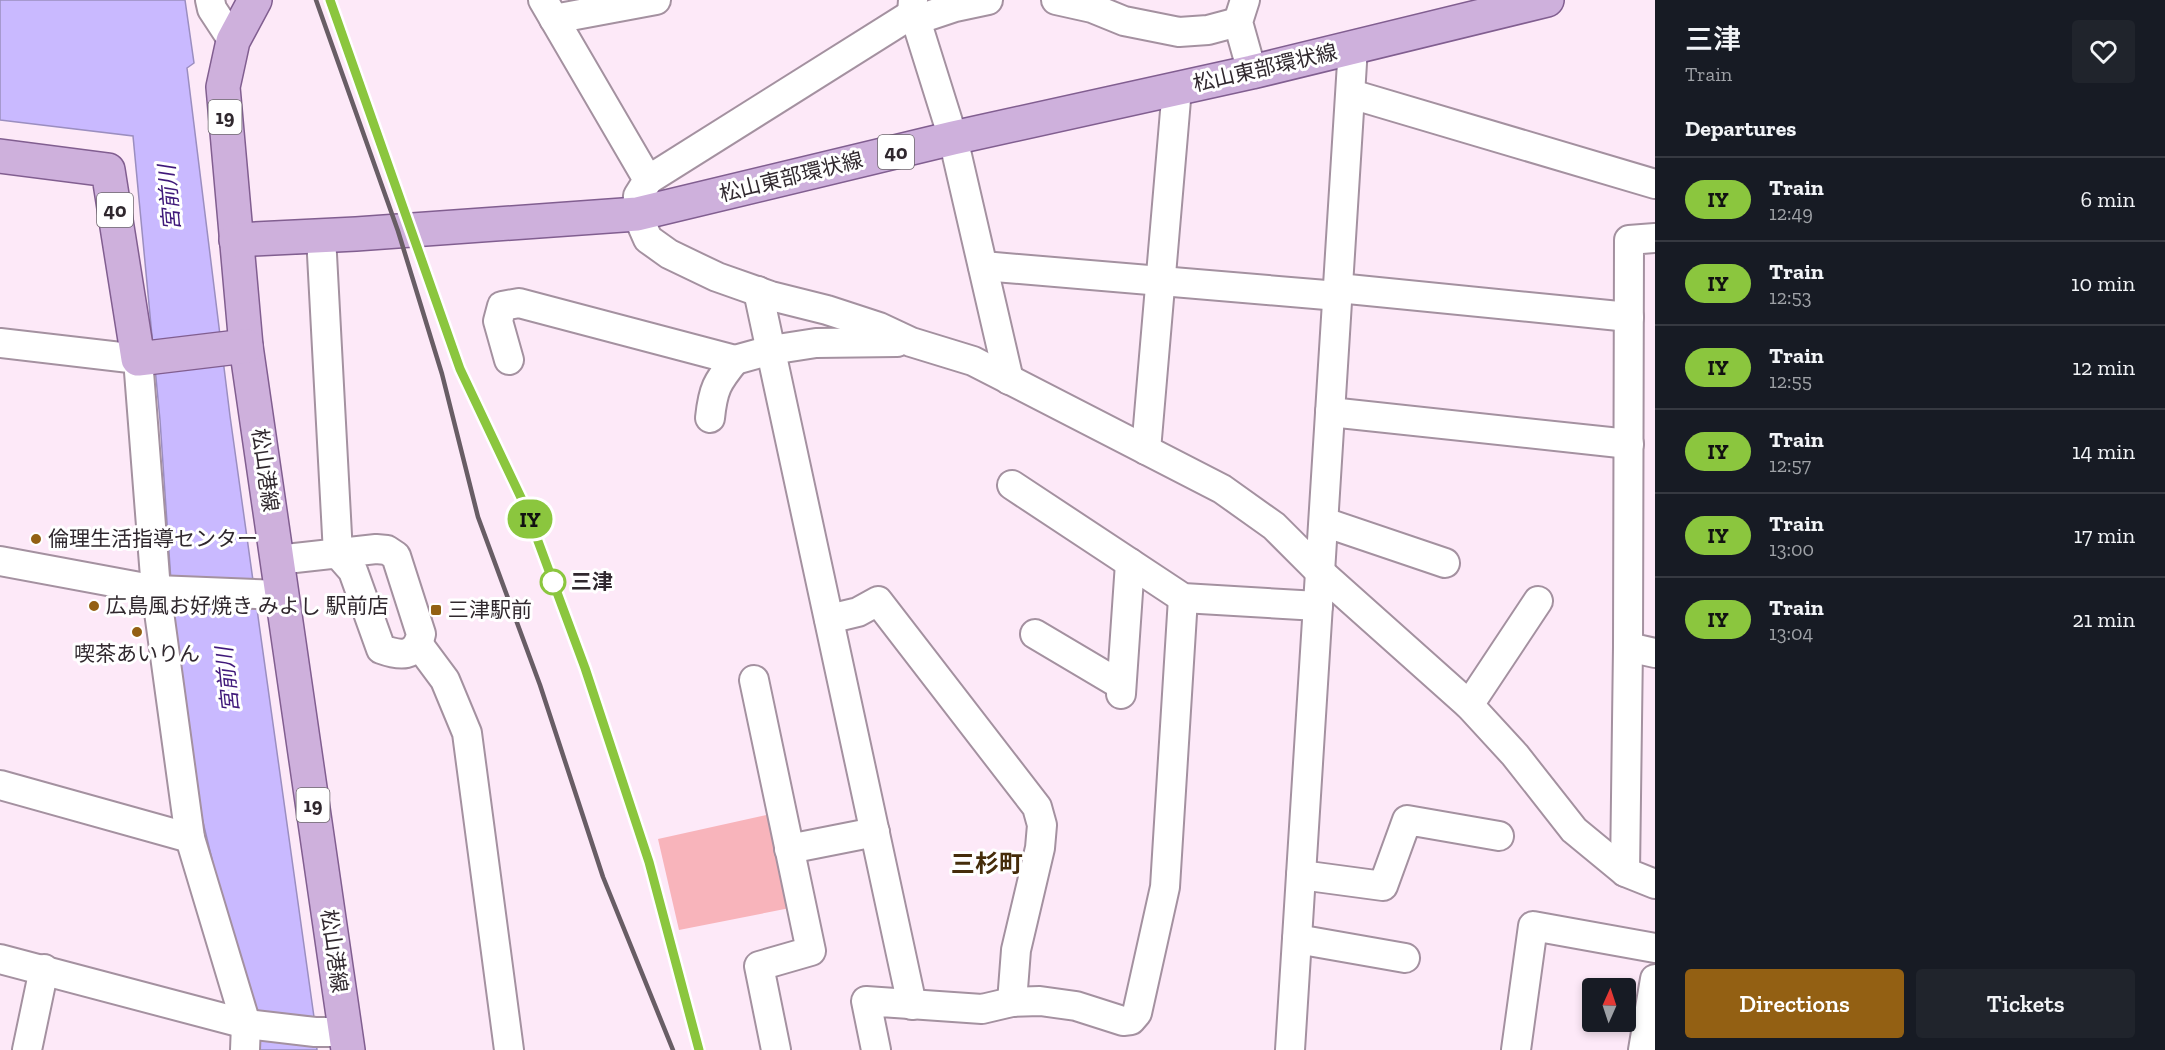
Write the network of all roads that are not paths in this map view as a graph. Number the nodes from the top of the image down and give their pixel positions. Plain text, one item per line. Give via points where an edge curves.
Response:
1 (210, 0) edge
2 (255, 0) edge
3 (656, 0) edge
4 (988, 0) edge
5 (1056, 0) edge
6 (1547, 0) edge
7 (1487, 7) edge
8 (549, 10) edge
9 (914, 11) edge
10 (1242, 11) edge
11 (233, 41) junction
12 (1353, 47) junction
13 (1251, 72) junction
14 (1177, 88) junction
15 (1351, 94) junction
16 (953, 138) junction
17 (0, 156) edge
18 (648, 180) junction
19 (1655, 184) edge
20 (637, 214) junction
21 (321, 236) junction
22 (1655, 238) edge
23 (236, 240) junction
24 (983, 266) junction
25 (1159, 281) junction
26 (758, 291) junction
27 (1338, 292) junction
28 (1629, 317) junction
29 (911, 342) junction
30 (0, 343) edge
31 (236, 347) junction
32 (771, 350) junction
33 (146, 358) junction
34 (509, 360) dead end
35 (735, 360) junction
36 (1009, 380) junction
37 (1330, 412) junction
38 (710, 418) dead end
39 (1629, 444) junction
40 (1146, 450) junction
41 (1012, 485) dead end
42 (1324, 522) junction
43 (338, 554) junction
44 (277, 560) junction
45 (0, 561) edge
46 (1130, 563) junction
47 (1444, 563) dead end
48 (1320, 572) junction
49 (164, 590) junction
50 (269, 594) junction
51 (1183, 598) junction
52 (1538, 601) dead end
53 (1318, 606) junction
54 (829, 619) junction
55 (1035, 634) dead end
56 (419, 645) junction
57 (1641, 650) edge
58 (754, 680) dead end
59 (1469, 705) junction
60 (0, 785) edge
61 (875, 832) junction
62 (1499, 836) dead end
63 (190, 838) junction
64 (789, 849) junction
65 (1625, 872) junction
66 (1301, 875) junction
67 (1655, 884) edge
68 (1297, 939) junction
69 (1655, 948) edge
70 (1405, 958) dead end
71 (0, 959) edge
72 (44, 969) junction
73 (1655, 979) edge
74 (1012, 1002) junction
75 (912, 1005) junction
76 (250, 1033) edge
77 (336, 1038) edge
78 (27, 1050) edge
79 (509, 1050) edge
80 (776, 1050) edge
81 (876, 1050) edge
82 (1290, 1050) edge
83 (1516, 1050) edge
84 (1643, 1050) edge

1 - 11 street
2 - 11 main road, 松山港線 / 19
3 - 8 street
4 - 9 street
5 - 10 street via 1124,21 1179,32 1208,30
6 - 7 main road, 松山東部環状線 / 40
7 - 12 main road, 松山東部環状線 / 40
8 - 18 street
9 - 16 street
9 - 18 street
10 - 13 street
11 - 23 main road, 松山港線 / 19 via 223,87
12 - 13 main road, 松山東部環状線 / 40
12 - 15 street
13 - 14 main road, 松山東部環状線 / 40
14 - 16 main road, 松山東部環状線 / 40
14 - 25 street
15 - 19 street
15 - 27 street
16 - 20 main road, 松山東部環状線 / 40
16 - 24 street
17 - 33 main road, 40 via 108,170
18 - 20 street via 638,196
20 - 21 main road, 松山東部環状線 / 40
20 - 26 street via 648,239 669,254
21 - 23 main road, 松山東部環状線 / 40
21 - 43 street
22 - 28 street via 1629,240
23 - 31 main road, 松山港線 / 19
24 - 25 street
24 - 36 street
25 - 27 street
25 - 40 street
26 - 29 street via 879,327
26 - 32 street
27 - 28 street
27 - 37 street
28 - 39 street
29 - 32 street via 816,343
29 - 36 street via 973,361
30 - 33 street
31 - 33 main road
31 - 44 main road, 松山港線 / 19
32 - 35 street
32 - 54 street
33 - 49 street
34 - 35 street via 498,321 502,306 519,303
35 - 38 street via 718,381
36 - 40 street
37 - 39 street
37 - 42 street
39 - 57 street
40 - 48 street via 1231,495 1274,526
41 - 46 street
42 - 47 street
42 - 48 street
43 - 44 street
43 - 56 street via 353,571 381,649 395,654 411,653
43 - 56 street via 376,549 396,556 421,634
44 - 50 main road, 松山港線 / 19
45 - 49 street
46 - 51 street
46 - 55 street via 1121,689
48 - 53 street
48 - 59 street
49 - 50 street
49 - 63 street
50 - 77 main road, 松山港線 / 19
51 - 53 street
51 - 74 street via 1165,887 1137,1013 1131,1020 1123,1021 1076,1006
52 - 59 street
53 - 66 street
54 - 61 street
54 - 74 street via 858,612 878,601 1037,807 1042,825 1040,848 1016,950
56 - 79 street via 446,680 467,734
57 - 65 street
58 - 64 street
59 - 65 street via 1515,754 1574,830
60 - 63 street
61 - 64 street
61 - 75 street
62 - 66 street via 1407,820 1383,886
63 - 76 street
64 - 80 street via 811,951 759,966
65 - 67 street
66 - 68 street
68 - 70 street
68 - 82 street
69 - 83 street via 1533,926
71 - 72 street
72 - 76 street
72 - 78 street
73 - 84 street
74 - 75 street via 982,1010
75 - 81 street via 866,1001
76 - 77 street

